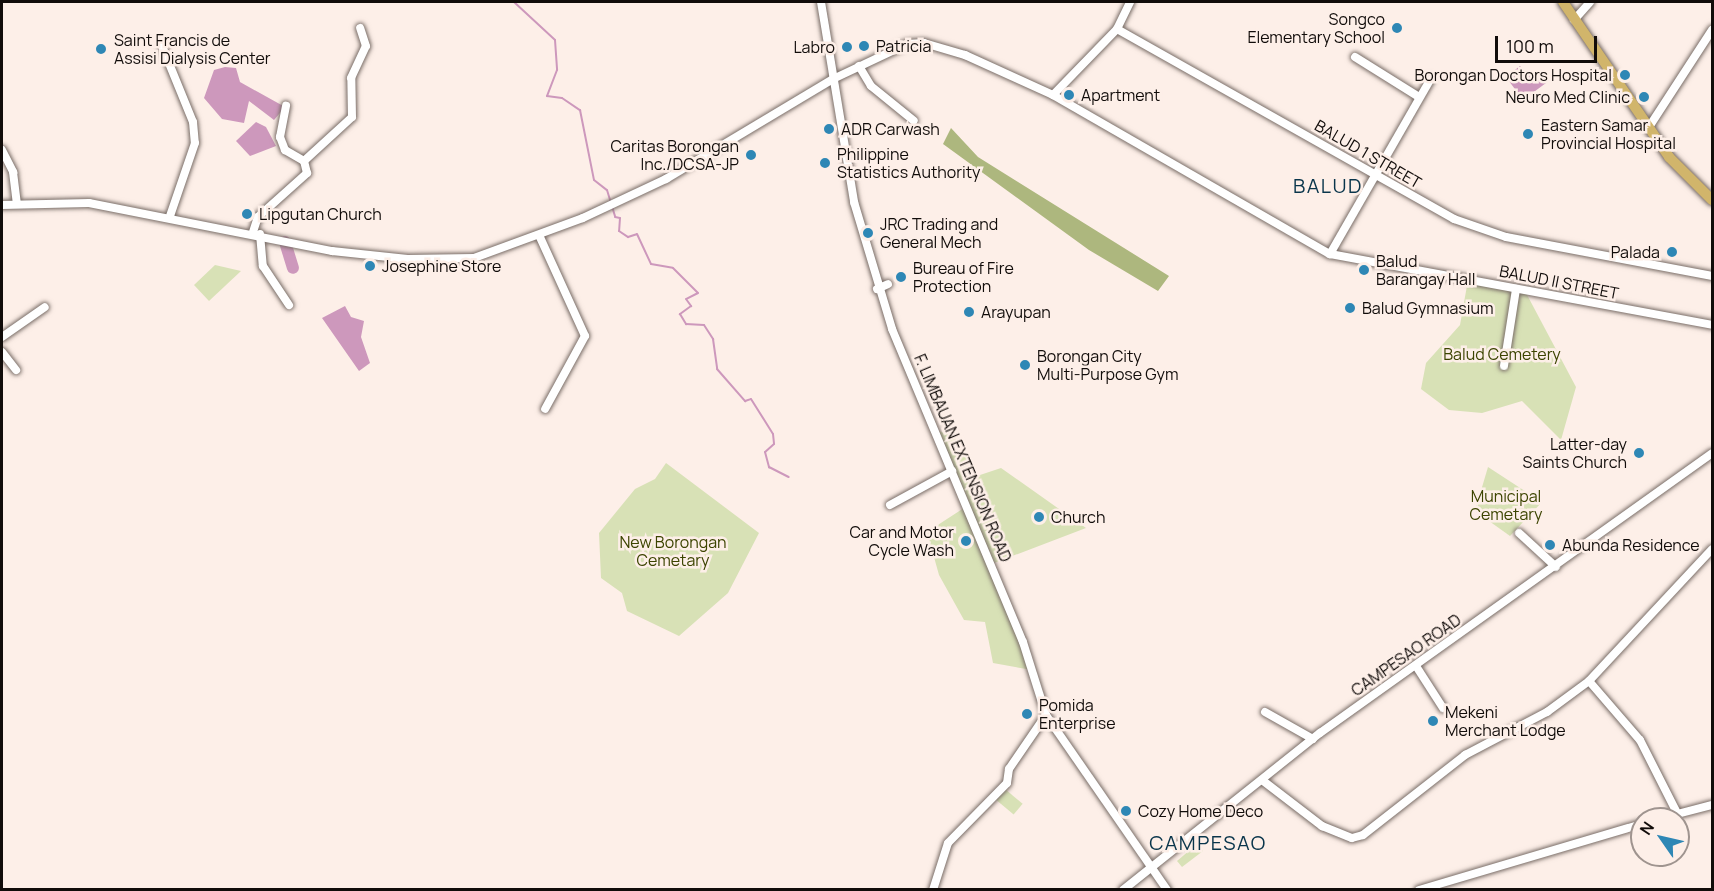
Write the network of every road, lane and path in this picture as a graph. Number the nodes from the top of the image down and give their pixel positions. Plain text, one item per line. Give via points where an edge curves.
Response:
1 (821, 2) edge
2 (1130, 2) edge
3 (1563, 2) edge
4 (1590, 2) edge
5 (1574, 20) junction
6 (360, 28) dead end
7 (1117, 29) junction
8 (1713, 30) edge
9 (162, 46) dead end
10 (1354, 57) dead end
11 (859, 66) junction
12 (833, 79) junction
13 (1430, 80) dead end
14 (1053, 95) junction
15 (1419, 97) junction
16 (286, 106) dead end
17 (914, 121) dead end
18 (1649, 127) junction
19 (2, 150) edge
20 (304, 161) junction
21 (1375, 176) junction
22 (1713, 200) edge
23 (17, 204) junction
24 (2, 205) edge
25 (170, 216) junction
26 (256, 233) junction
27 (539, 236) junction
28 (1330, 254) junction
29 (1713, 276) edge
30 (888, 284) dead end
31 (877, 289) junction
32 (1516, 289) junction
33 (289, 304) dead end
34 (45, 307) dead end
35 (1713, 326) edge
36 (2, 337) edge
37 (2, 352) edge
38 (1504, 366) dead end
39 (16, 370) dead end
40 (545, 409) dead end
41 (1712, 453) edge
42 (952, 471) junction
43 (890, 505) dead end
44 (1519, 533) dead end
45 (1713, 549) edge
46 (1556, 567) junction
47 (1416, 666) junction
48 (1589, 681) junction
49 (1443, 708) dead end
50 (1264, 712) dead end
51 (1046, 715) junction
52 (1313, 739) junction
53 (1262, 780) junction
54 (1713, 806) edge
55 (1674, 807) edge
56 (1690, 810) edge
57 (1630, 828) edge
58 (1152, 867) junction
59 (933, 890) edge
60 (1123, 890) edge
61 (1167, 890) edge
62 (1419, 890) edge

1 - 12 street, F. LIMBAUAN EXTENSION ROAD
2 - 7 street
3 - 5 main road
4 - 5 street
5 - 18 main road
6 - 20 street via 366,46 351,78 352,117
7 - 14 street
7 - 21 street, BALUD 1 STREET
8 - 18 street
9 - 25 street via 193,122 195,143
10 - 15 street
11 - 12 street, BALUD II STREET
11 - 14 street, BALUD II STREET via 907,45 924,43 965,55
11 - 17 street via 871,86
12 - 27 street, BALUD II STREET via 694,163
12 - 31 street, F. LIMBAUAN EXTENSION ROAD via 855,202
13 - 15 street
14 - 28 street, BALUD II STREET
15 - 21 street
16 - 20 street via 280,137 285,150
18 - 22 main road via 1685,175
19 - 23 street via 13,172
20 - 26 street via 307,172 258,217
21 - 28 street
21 - 29 street, BALUD 1 STREET via 1454,219 1506,237
23 - 24 street, BALUD II STREET
23 - 25 street, BALUD II STREET via 90,203
25 - 26 street, BALUD II STREET
26 - 27 street, BALUD II STREET via 333,251 408,259 474,258
26 - 33 street via 263,266
27 - 40 street via 585,336
28 - 32 street, BALUD II STREET
30 - 31 street
31 - 42 street, F. LIMBAUAN EXTENSION ROAD
32 - 35 street, BALUD II STREET
32 - 38 street
34 - 36 street
37 - 39 street
41 - 46 street, CAMPESAO ROAD
42 - 43 street
42 - 51 street, F. LIMBAUAN EXTENSION ROAD
44 - 46 street
45 - 48 street
46 - 47 street, CAMPESAO ROAD
47 - 49 street
47 - 52 street, CAMPESAO ROAD
48 - 53 street via 1547,712 1465,755 1357,836 1322,826
48 - 55 street via 1640,740
50 - 52 street
51 - 58 street, F. LIMBAUAN EXTENSION ROAD
51 - 59 street via 1009,769 1007,783 948,843
52 - 53 street, CAMPESAO ROAD
53 - 58 street, CAMPESAO ROAD
54 - 56 street
57 - 62 street
58 - 60 street, CAMPESAO ROAD
58 - 61 street, F. LIMBAUAN EXTENSION ROAD

